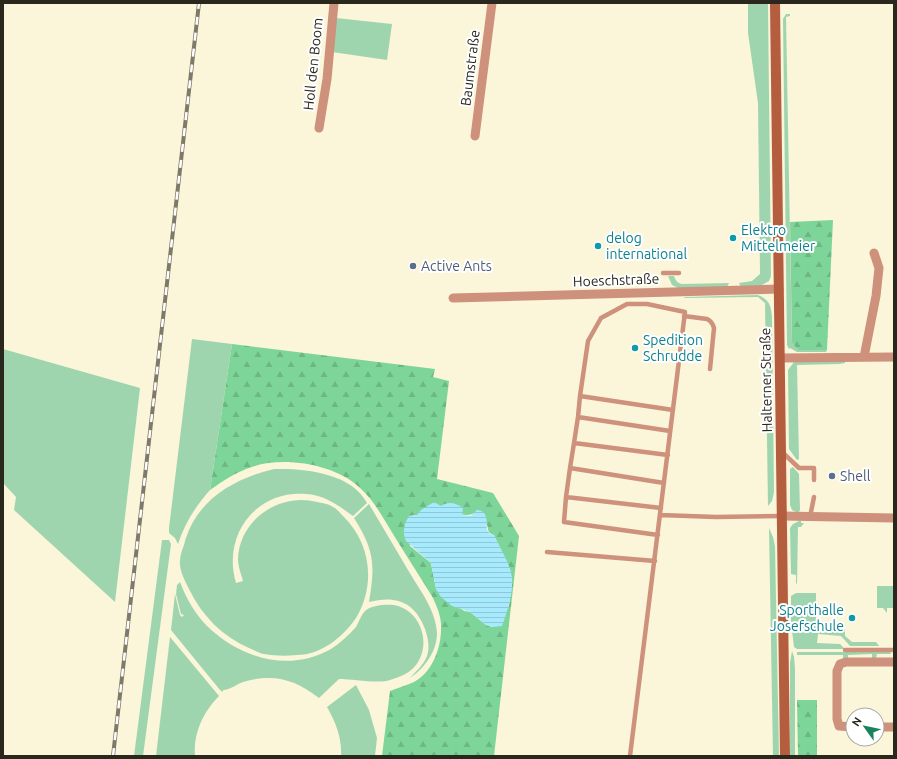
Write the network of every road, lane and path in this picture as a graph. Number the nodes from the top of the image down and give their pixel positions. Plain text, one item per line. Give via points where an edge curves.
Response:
1 (334, 3) edge
2 (492, 3) edge
3 (775, 3) edge
4 (319, 128) dead end
5 (475, 136) dead end
6 (874, 253) dead end
7 (679, 273) dead end
8 (663, 274) dead end
9 (779, 289) junction
10 (453, 298) dead end
11 (684, 316) junction
12 (864, 357) junction
13 (894, 357) edge
14 (780, 358) junction
15 (710, 369) dead end
16 (580, 396) junction
17 (673, 410) junction
18 (578, 418) junction
19 (670, 431) junction
20 (574, 443) junction
21 (781, 451) junction
22 (668, 455) junction
23 (570, 468) junction
24 (814, 480) dead end
25 (664, 482) junction
26 (566, 497) junction
27 (814, 497) dead end
28 (661, 508) junction
29 (660, 515) junction
30 (782, 516) junction
31 (810, 517) junction
32 (894, 518) edge
33 (658, 535) junction
34 (547, 552) dead end
35 (655, 561) junction
36 (845, 650) dead end
37 (894, 650) edge
38 (894, 662) edge
39 (845, 726) edge
40 (630, 756) edge
41 (784, 756) edge

1 - 4 street, Holl den Boom
2 - 5 street, Baumstraße
3 - 9 main road, Halterner Straße
6 - 12 street via 879,268
7 - 8 lane
9 - 10 street, Hoeschstraße
9 - 14 main road, Halterner Straße
11 - 15 lane via 707,319 713,324
11 - 16 lane via 685,312 647,304 627,304 601,318 588,341
11 - 17 lane
12 - 13 street
12 - 14 street
14 - 21 main road, Halterner Straße
16 - 17 lane
16 - 18 lane
17 - 19 lane
18 - 19 lane
18 - 20 lane
19 - 22 lane
20 - 22 lane
20 - 23 lane
21 - 24 lane via 799,468 814,468
21 - 30 main road, Halterner Straße
22 - 25 lane
23 - 25 lane
23 - 26 lane
25 - 28 lane
26 - 28 lane
26 - 33 lane via 564,522
27 - 31 lane
28 - 29 lane
29 - 30 lane
29 - 33 lane
30 - 31 street
30 - 41 main road, Halterner Straße
31 - 32 street
33 - 35 lane
34 - 35 lane
35 - 40 lane
36 - 37 lane
38 - 39 street via 840,664 837,671 837,719 839,726

